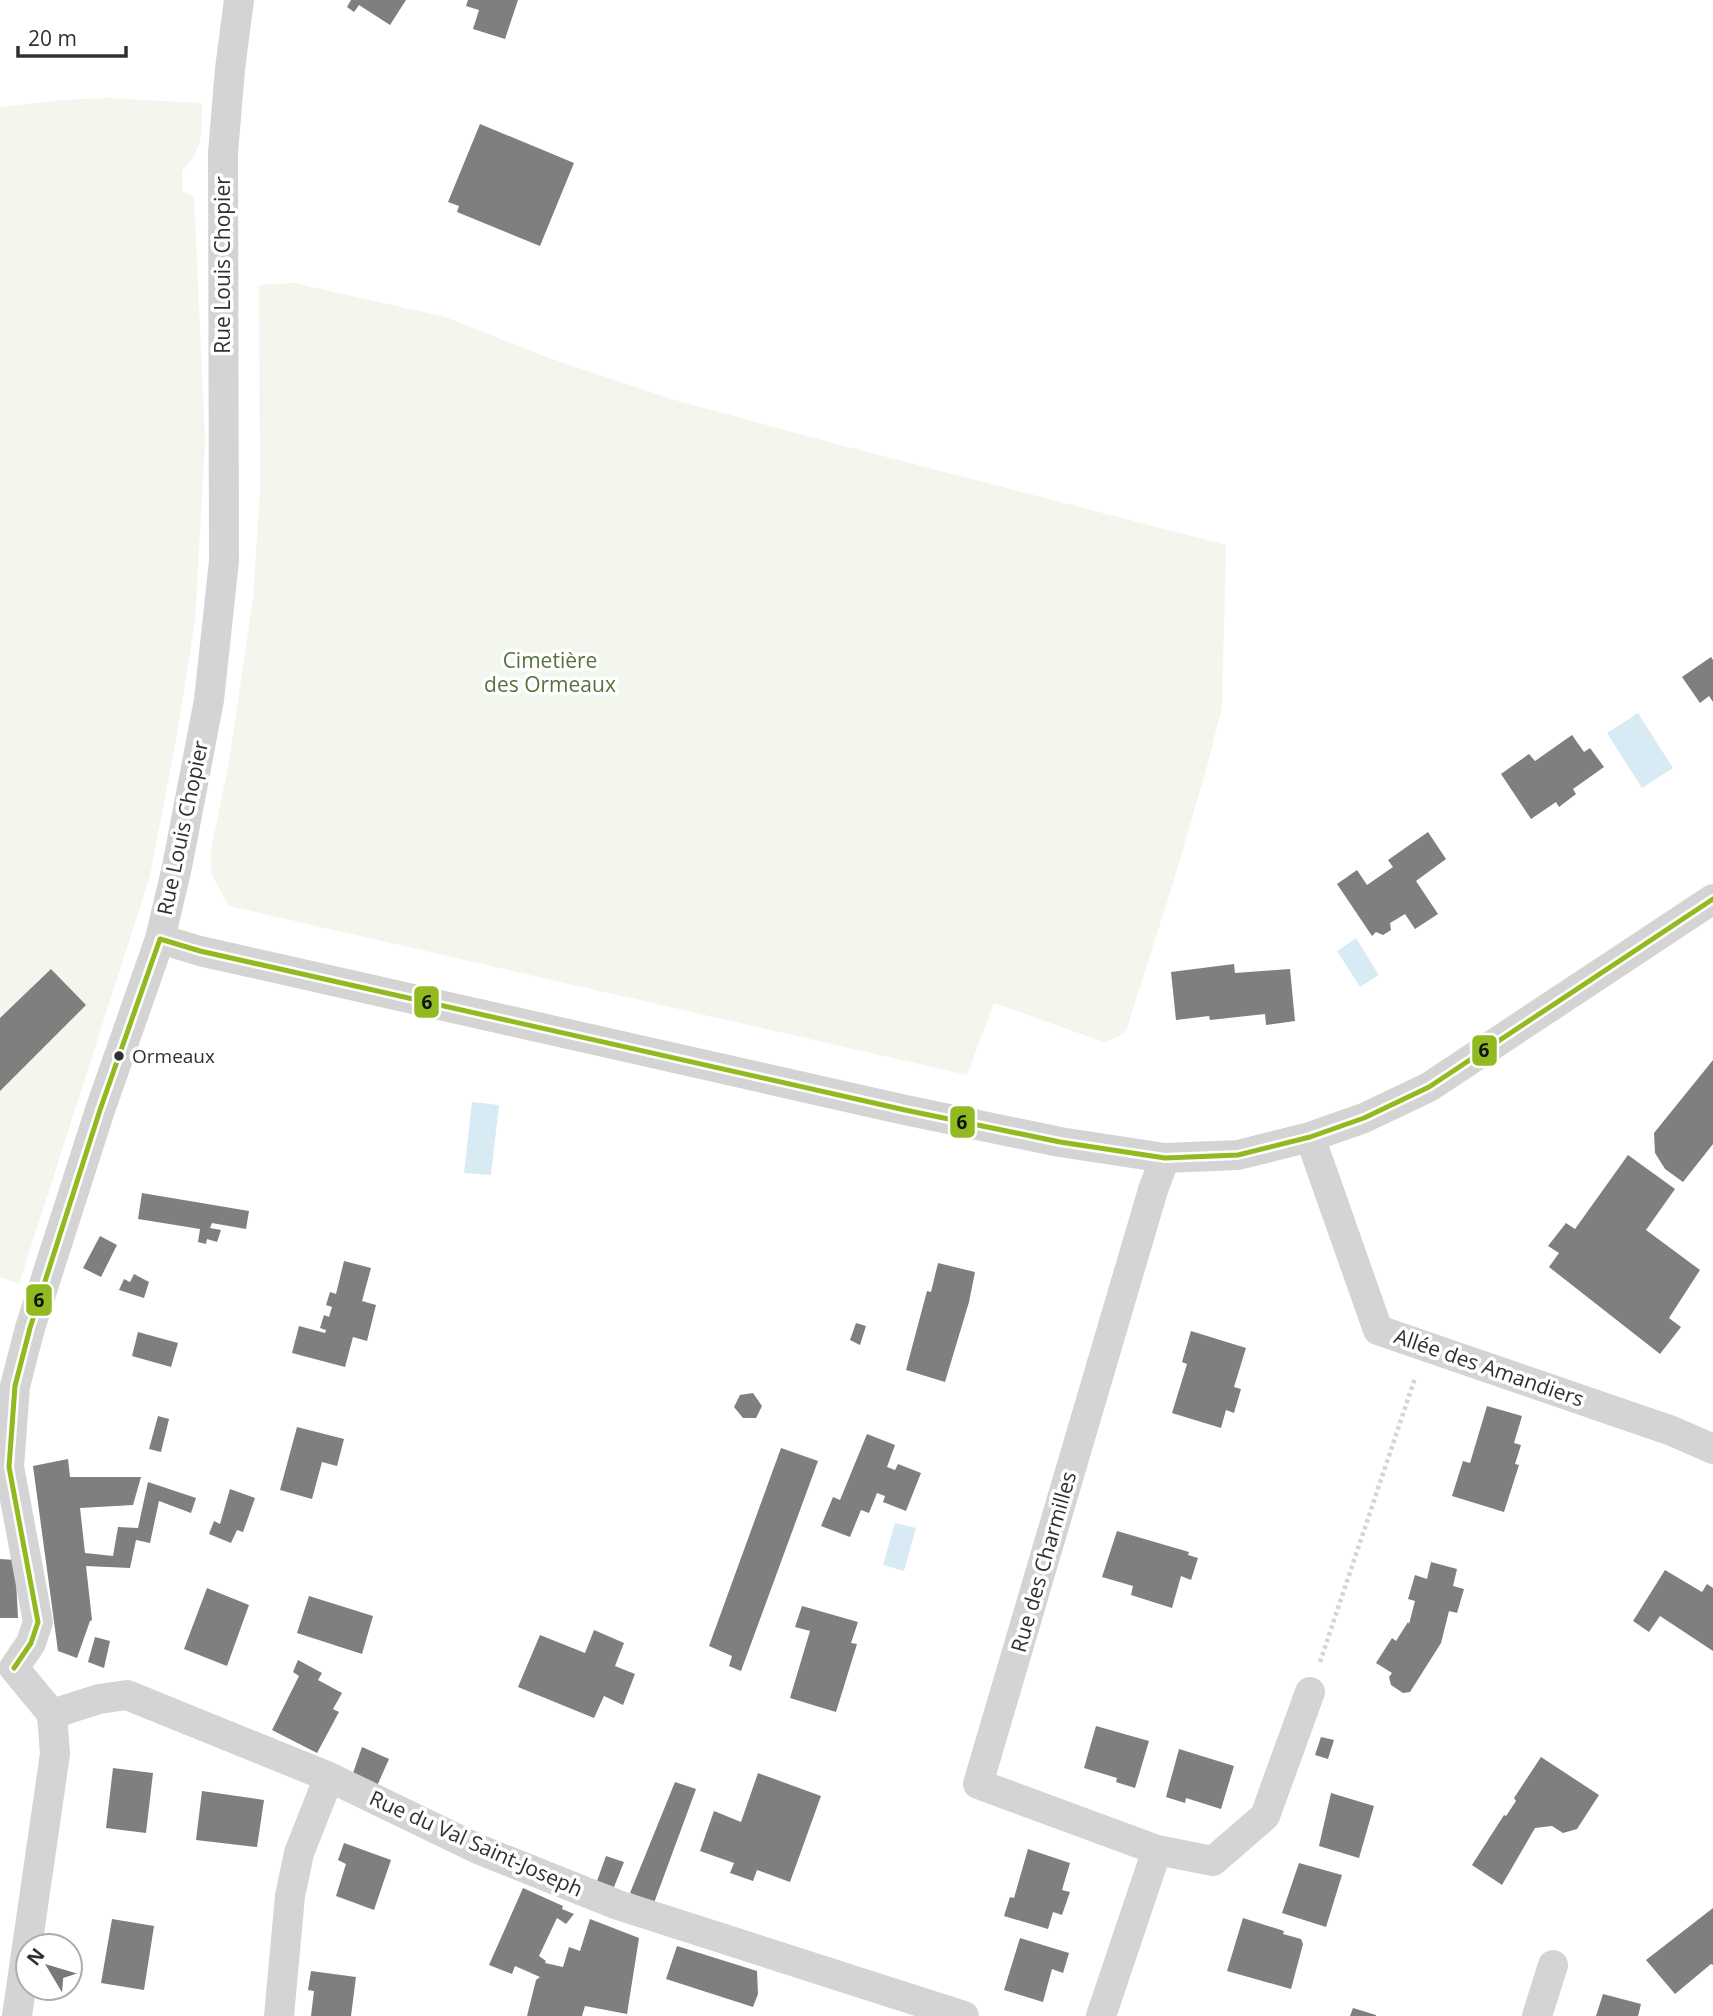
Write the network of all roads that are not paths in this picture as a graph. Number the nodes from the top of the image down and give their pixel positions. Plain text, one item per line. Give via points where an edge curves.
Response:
1 (239, 0) edge
2 (1713, 899) edge
3 (160, 939) junction
4 (1310, 1138) junction
5 (1165, 1158) junction
6 (1713, 1449) edge
7 (7, 1666) edge
8 (1310, 1692) road end
9 (52, 1714) junction
10 (329, 1777) junction
11 (1157, 1850) junction
12 (1553, 1965) dead end
13 (17, 2016) edge
14 (279, 2016) edge
15 (964, 2016) edge
16 (1101, 2016) edge
17 (1537, 2016) edge

1 - 3 street, Rue Louis Chopier via 223,153 224,561 209,700
2 - 4 street via 1429,1087
3 - 5 street via 905,1110
3 - 7 street, Rue Louis Chopier via 100,1110 15,1386 9,1467 38,1622 31,1643
4 - 5 street via 1238,1155
4 - 6 street, Allée des Amandiers via 1378,1330
5 - 11 street, Rue des Charmilles via 978,1784
7 - 9 street
8 - 11 street via 1265,1816 1213,1861
9 - 10 street, Rue du Val Saint-Joseph via 127,1695
9 - 13 street via 55,1754
10 - 14 street via 299,1853 290,1896
10 - 15 street, Rue du Val Saint-Joseph via 478,1849 618,1905
11 - 16 street
12 - 17 street

